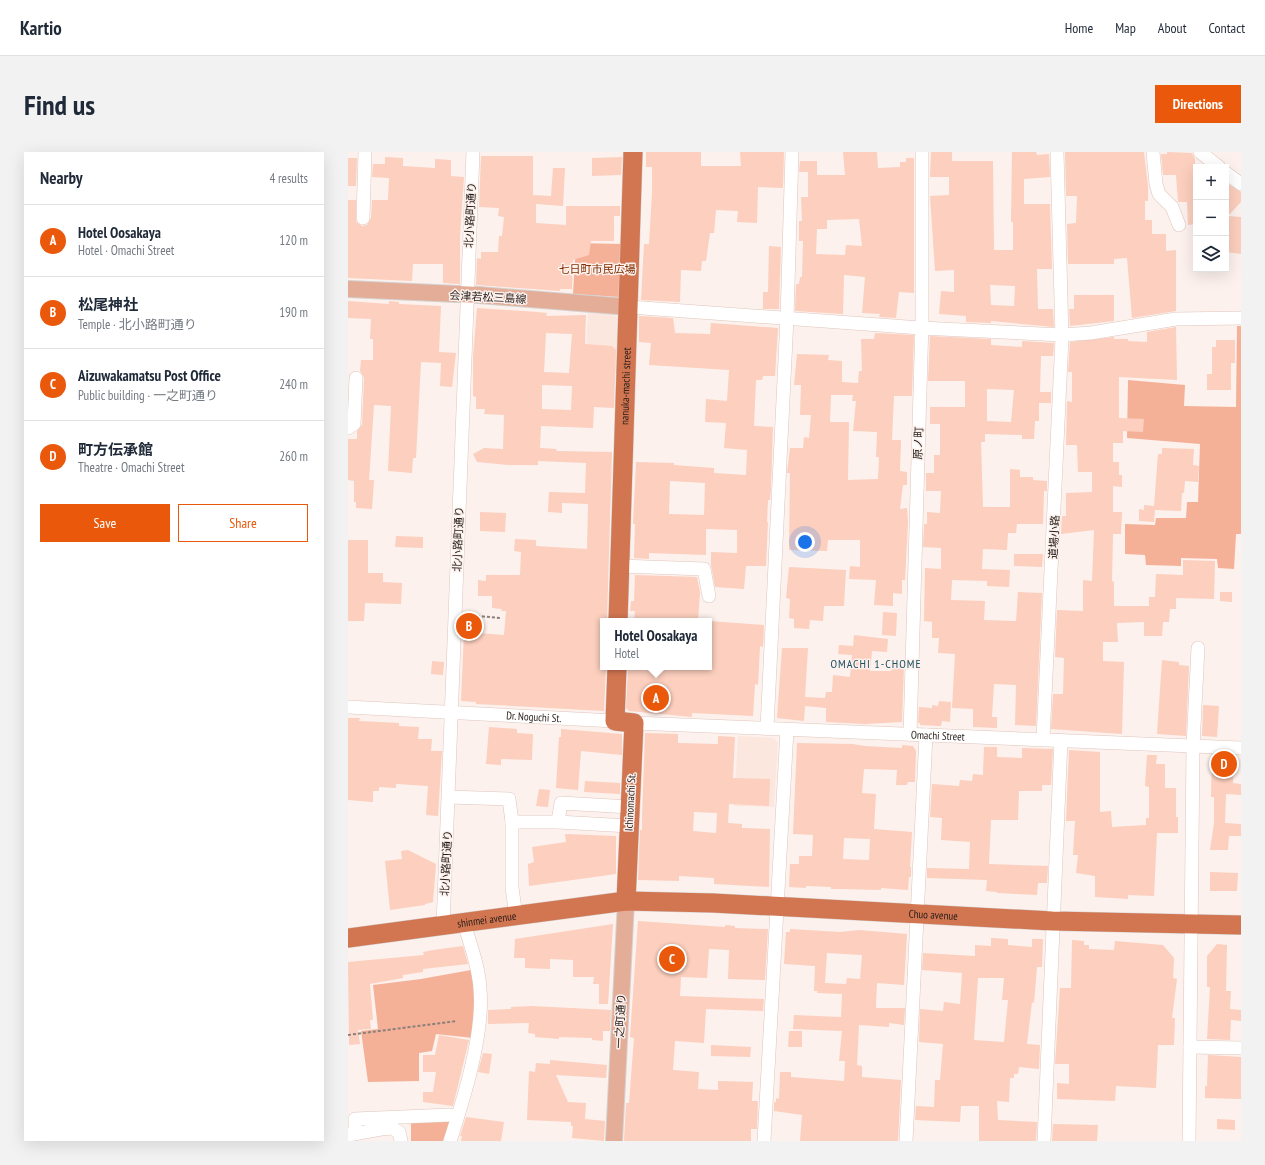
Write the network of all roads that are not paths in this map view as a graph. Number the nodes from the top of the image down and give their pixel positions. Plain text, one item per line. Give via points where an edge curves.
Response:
1 (365, 152) edge
2 (473, 152) edge
3 (634, 152) edge
4 (792, 152) edge
5 (922, 152) edge
6 (1057, 152) edge
7 (1154, 152) edge
8 (1200, 152) edge
9 (1215, 164) edge
10 (1229, 175) edge
11 (1241, 184) edge
12 (363, 218) dead end
13 (1179, 225) dead end
14 (348, 289) edge
15 (467, 295) junction
16 (629, 307) junction
17 (787, 318) junction
18 (1241, 318) edge
19 (921, 328) junction
20 (1062, 335) junction
21 (356, 378) dead end
22 (348, 428) edge
23 (620, 566) junction
24 (709, 596) dead end
25 (618, 618) edge
26 (1198, 648) dead end
27 (616, 670) edge
28 (348, 706) edge
29 (452, 713) junction
30 (615, 721) junction
31 (634, 723) junction
32 (767, 728) junction
33 (788, 730) junction
34 (910, 734) junction
35 (926, 735) junction
36 (1043, 739) junction
37 (1061, 740) junction
38 (1193, 746) junction
39 (1241, 748) edge
40 (449, 797) junction
41 (630, 807) junction
42 (512, 822) junction
43 (558, 822) junction
44 (629, 826) junction
45 (626, 901) junction
46 (777, 907) junction
47 (918, 913) junction
48 (516, 916) junction
49 (1052, 921) junction
50 (464, 923) junction
51 (1190, 923) junction
52 (1241, 925) edge
53 (443, 926) junction
54 (348, 938) edge
55 (1190, 1047) junction
56 (1241, 1048) edge
57 (450, 1115) dead end
58 (352, 1135) edge
59 (401, 1141) edge
60 (450, 1141) edge
61 (614, 1141) edge
62 (764, 1141) edge
63 (906, 1141) edge
64 (1044, 1141) edge
65 (1189, 1141) edge

1 - 12 street
2 - 15 street, 北小路町通り
3 - 16 highway, nanuka-machi street
4 - 17 street
5 - 19 street, 原ノ町
6 - 20 street, 道場小路
7 - 13 street via 1159,194 1172,208
8 - 9 street
10 - 11 street
14 - 15 main road, 会津若松三島線
15 - 16 main road, 会津若松三島線
15 - 29 street, 北小路町通り
16 - 17 street
16 - 23 highway, nanuka-machi street
17 - 19 street
17 - 32 street
18 - 20 street via 1176,319
19 - 20 street
19 - 34 street, 原ノ町
20 - 36 street, 道場小路
21 - 22 street via 354,424
23 - 24 street via 704,569
23 - 25 highway, nanuka-machi street
26 - 38 street
27 - 30 highway
28 - 29 street, Dr. Noguchi St.
29 - 30 street, Dr. Noguchi St.
29 - 40 street, 北小路町通り
30 - 31 highway
31 - 32 street, Omachi Street
31 - 41 highway, Ichinomachi St.
32 - 33 street, Omachi Street
33 - 34 street, Omachi Street
33 - 46 street
34 - 35 street, Omachi Street
35 - 36 street, Omachi Street
35 - 47 street
36 - 37 street, Omachi Street
37 - 38 street, Omachi Street
37 - 49 street
38 - 39 street, Omachi Street
38 - 51 street
40 - 42 street via 509,799
40 - 53 street, 北小路町通り
41 - 43 street via 561,803
41 - 44 highway, Ichinomachi St.
42 - 43 street
42 - 48 street via 512,888
43 - 44 street
44 - 45 highway, Ichinomachi St.
45 - 46 highway, Chuo avenue
45 - 48 highway, shinmei avenue
45 - 61 main road, 一之町通り
46 - 47 highway, Chuo avenue
46 - 62 street
47 - 49 highway, Chuo avenue
47 - 63 street
48 - 50 highway, shinmei avenue
49 - 51 highway, Chuo avenue
49 - 64 street
50 - 53 highway, shinmei avenue
50 - 60 street via 480,987 481,1005 479,1026 462,1103
51 - 52 highway, Chuo avenue
51 - 55 street
53 - 54 highway, shinmei avenue
55 - 56 street
55 - 65 street
57 - 58 street via 355,1119
58 - 59 street via 392,1128 399,1132

